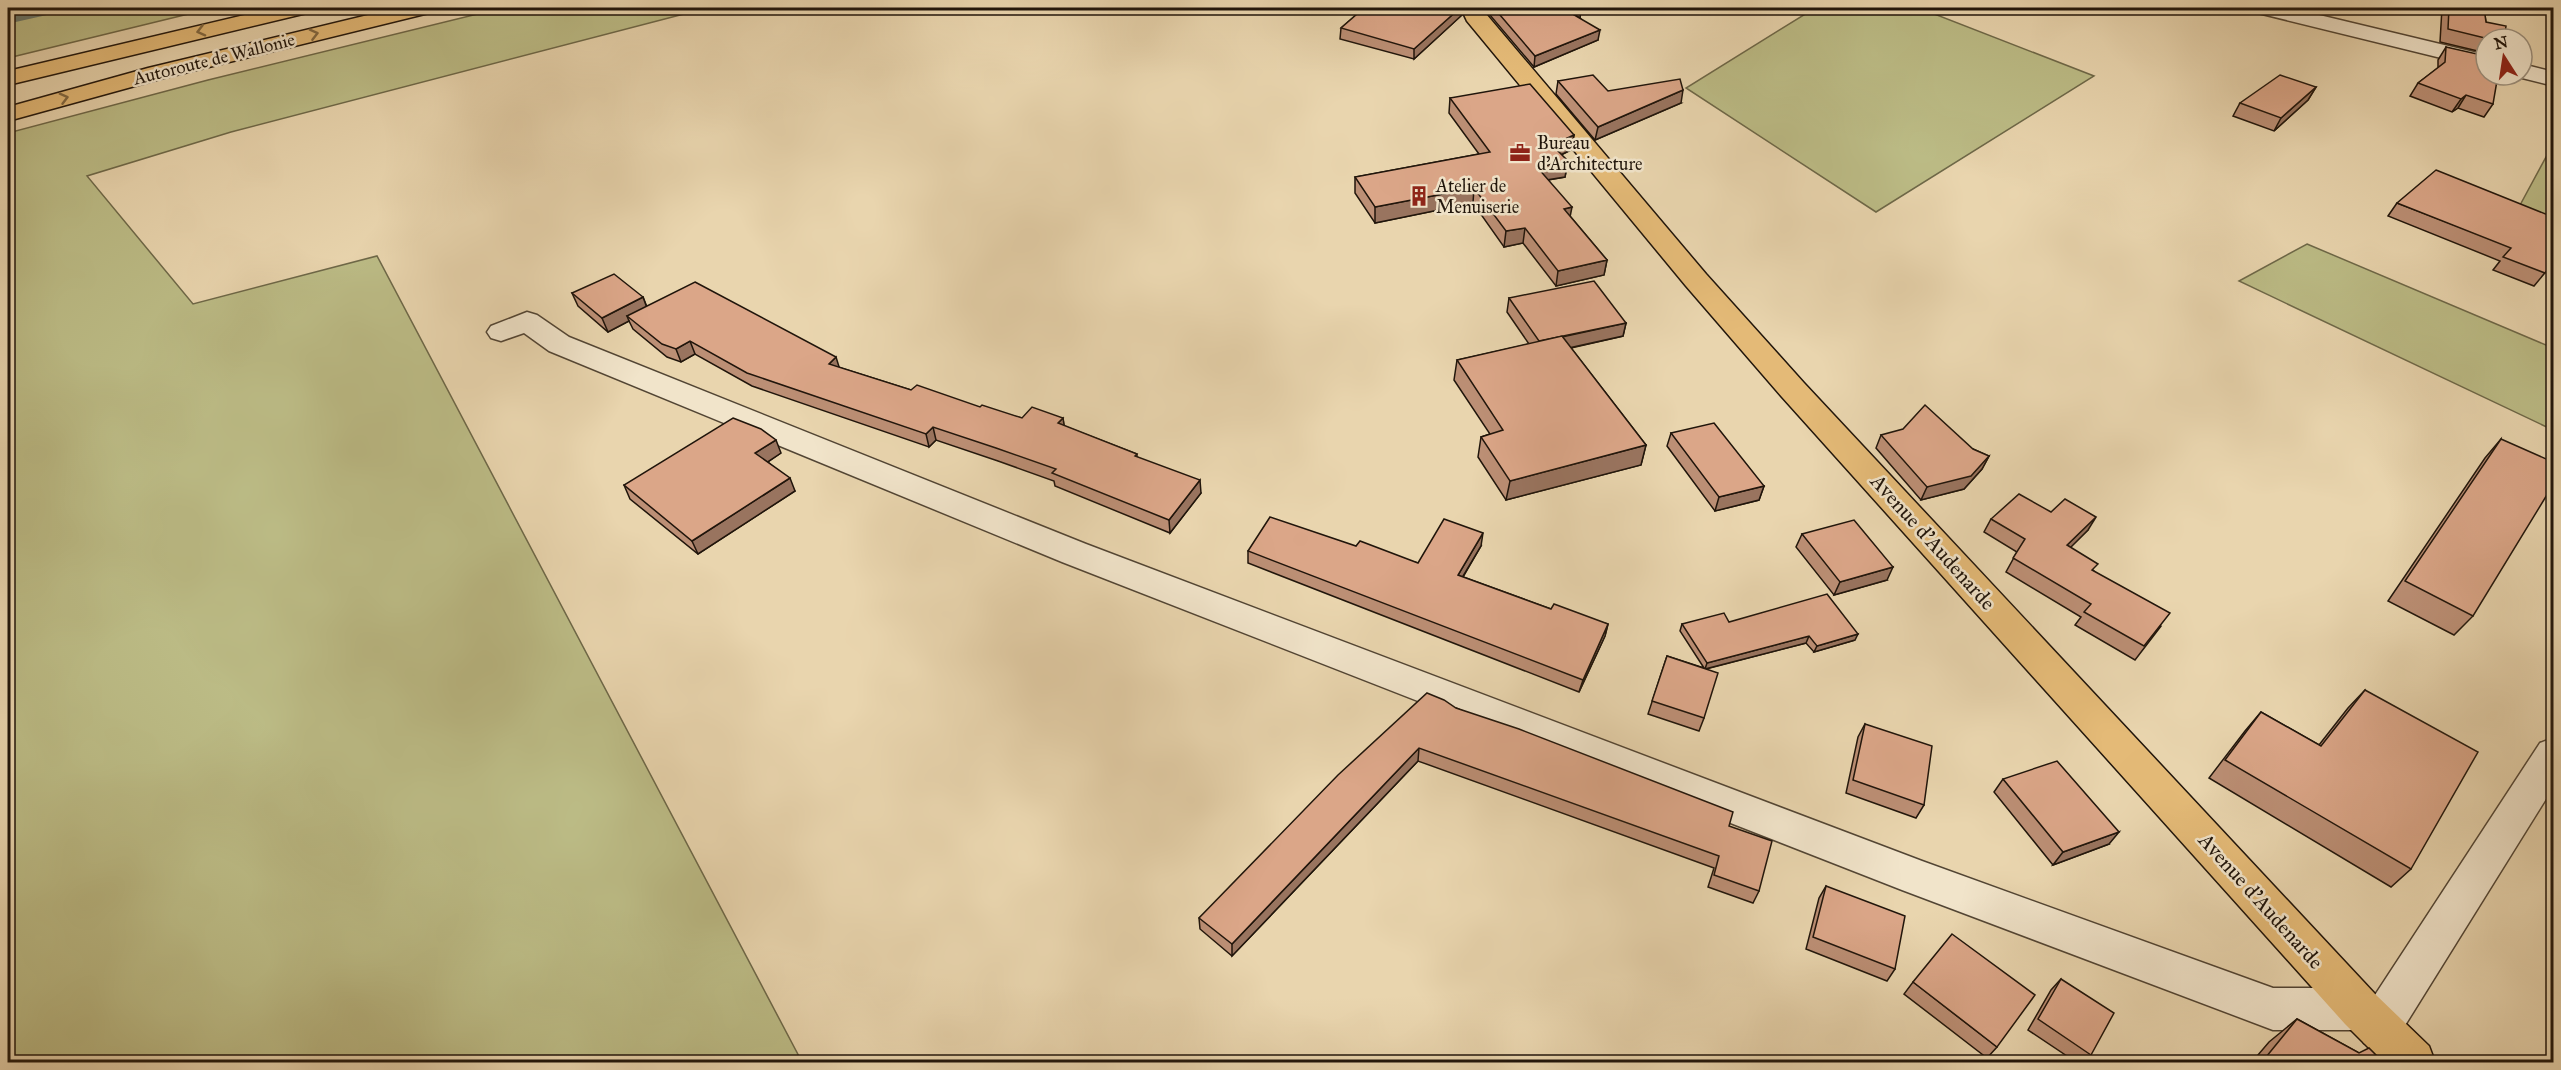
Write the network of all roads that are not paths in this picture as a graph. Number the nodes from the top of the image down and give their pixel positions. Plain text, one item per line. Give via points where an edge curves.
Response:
1 (299, 8) edge
2 (421, 8) edge
3 (1471, 8) edge
4 (2266, 8) edge
5 (2474, 59) edge
6 (2534, 74) edge
7 (8, 78) edge
8 (2553, 79) edge
9 (8, 114) edge
10 (501, 332) dead end
11 (2553, 754) edge
12 (2370, 1019) junction
13 (2412, 1062) edge

1 -> 7 main road, Autoroute de Wallonie
9 -> 2 main road, Autoroute de Wallonie
3 - 12 main road, Avenue d'Audenarde via 1746,337
4 - 5 street
6 - 8 street
10 - 12 street via 527,321 559,344 1074,552 1916,877 2273,1009
11 - 12 street
12 - 13 main road, Avenue d'Audenarde

